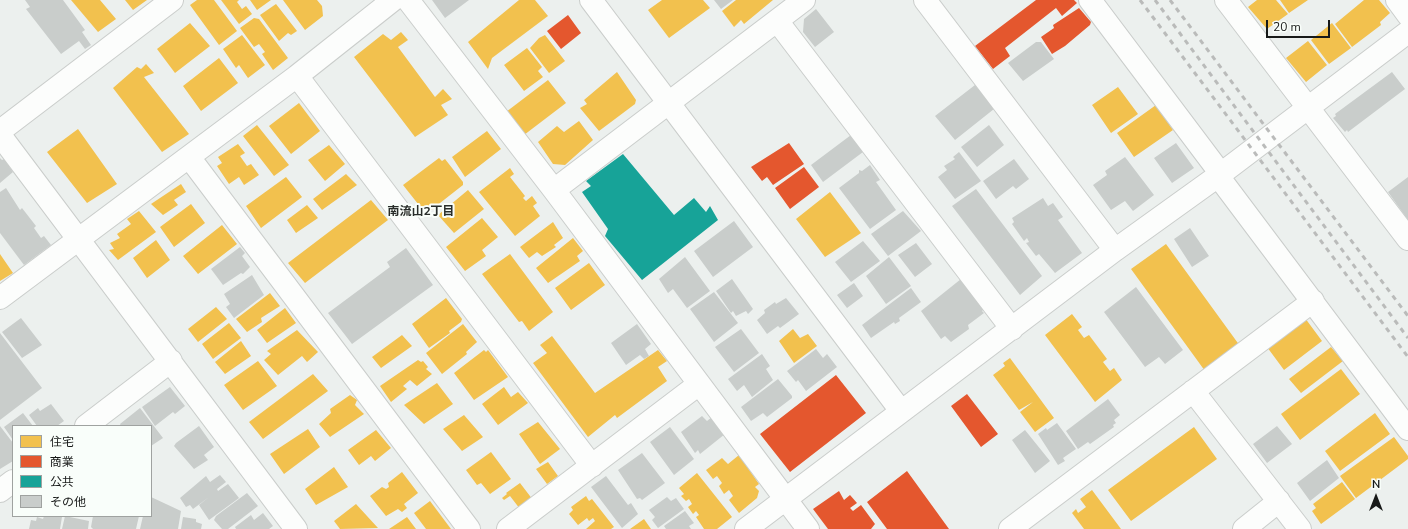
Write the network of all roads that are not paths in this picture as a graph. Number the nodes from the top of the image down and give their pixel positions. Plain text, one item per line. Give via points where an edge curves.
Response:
1 (172, 0) edge
2 (393, 0) edge
3 (408, 0) edge
4 (591, 0) edge
5 (804, 0) edge
6 (925, 0) edge
7 (1090, 0) edge
8 (1226, 0) edge
9 (1397, 0) edge
10 (1408, 15) edge
11 (778, 22) junction
12 (1408, 32) edge
13 (297, 76) junction
14 (668, 102) junction
15 (1307, 107) junction
16 (0, 131) edge
17 (0, 135) edge
18 (189, 157) junction
19 (1220, 175) junction
20 (554, 190) junction
21 (79, 239) junction
22 (1408, 239) edge
23 (1115, 250) junction
24 (0, 298) edge
25 (1313, 301) junction
26 (1012, 329) junction
27 (171, 361) junction
28 (699, 384) junction
29 (1193, 391) junction
30 (901, 411) junction
31 (87, 425) edge
32 (1408, 429) edge
33 (592, 466) junction
34 (12, 482) edge
35 (0, 491) edge
36 (785, 499) junction
37 (1279, 501) junction
38 (296, 529) edge
39 (469, 529) edge
40 (508, 529) edge
41 (746, 529) edge
42 (808, 529) edge
43 (1010, 529) edge
44 (1244, 529) edge
45 (1300, 529) edge

1 - 16 street
2 - 13 street
3 - 20 street
4 - 14 street
5 - 11 street
6 - 23 street
7 - 19 street
8 - 15 street
9 - 10 street
11 - 14 street
11 - 26 street
12 - 15 street
13 - 18 street
13 - 33 street
14 - 20 street
14 - 30 street
15 - 19 street
15 - 22 street
17 - 21 street
18 - 21 street
18 - 39 street
19 - 23 street
19 - 25 street
20 - 28 street
21 - 24 street
21 - 27 street
23 - 26 street
25 - 29 street
25 - 32 street
26 - 30 street
27 - 31 street
27 - 38 street
28 - 33 street
28 - 36 street
29 - 37 street
29 - 43 street
30 - 36 street
33 - 40 street
34 - 35 street
36 - 41 street
36 - 42 street
37 - 44 street
37 - 45 street

